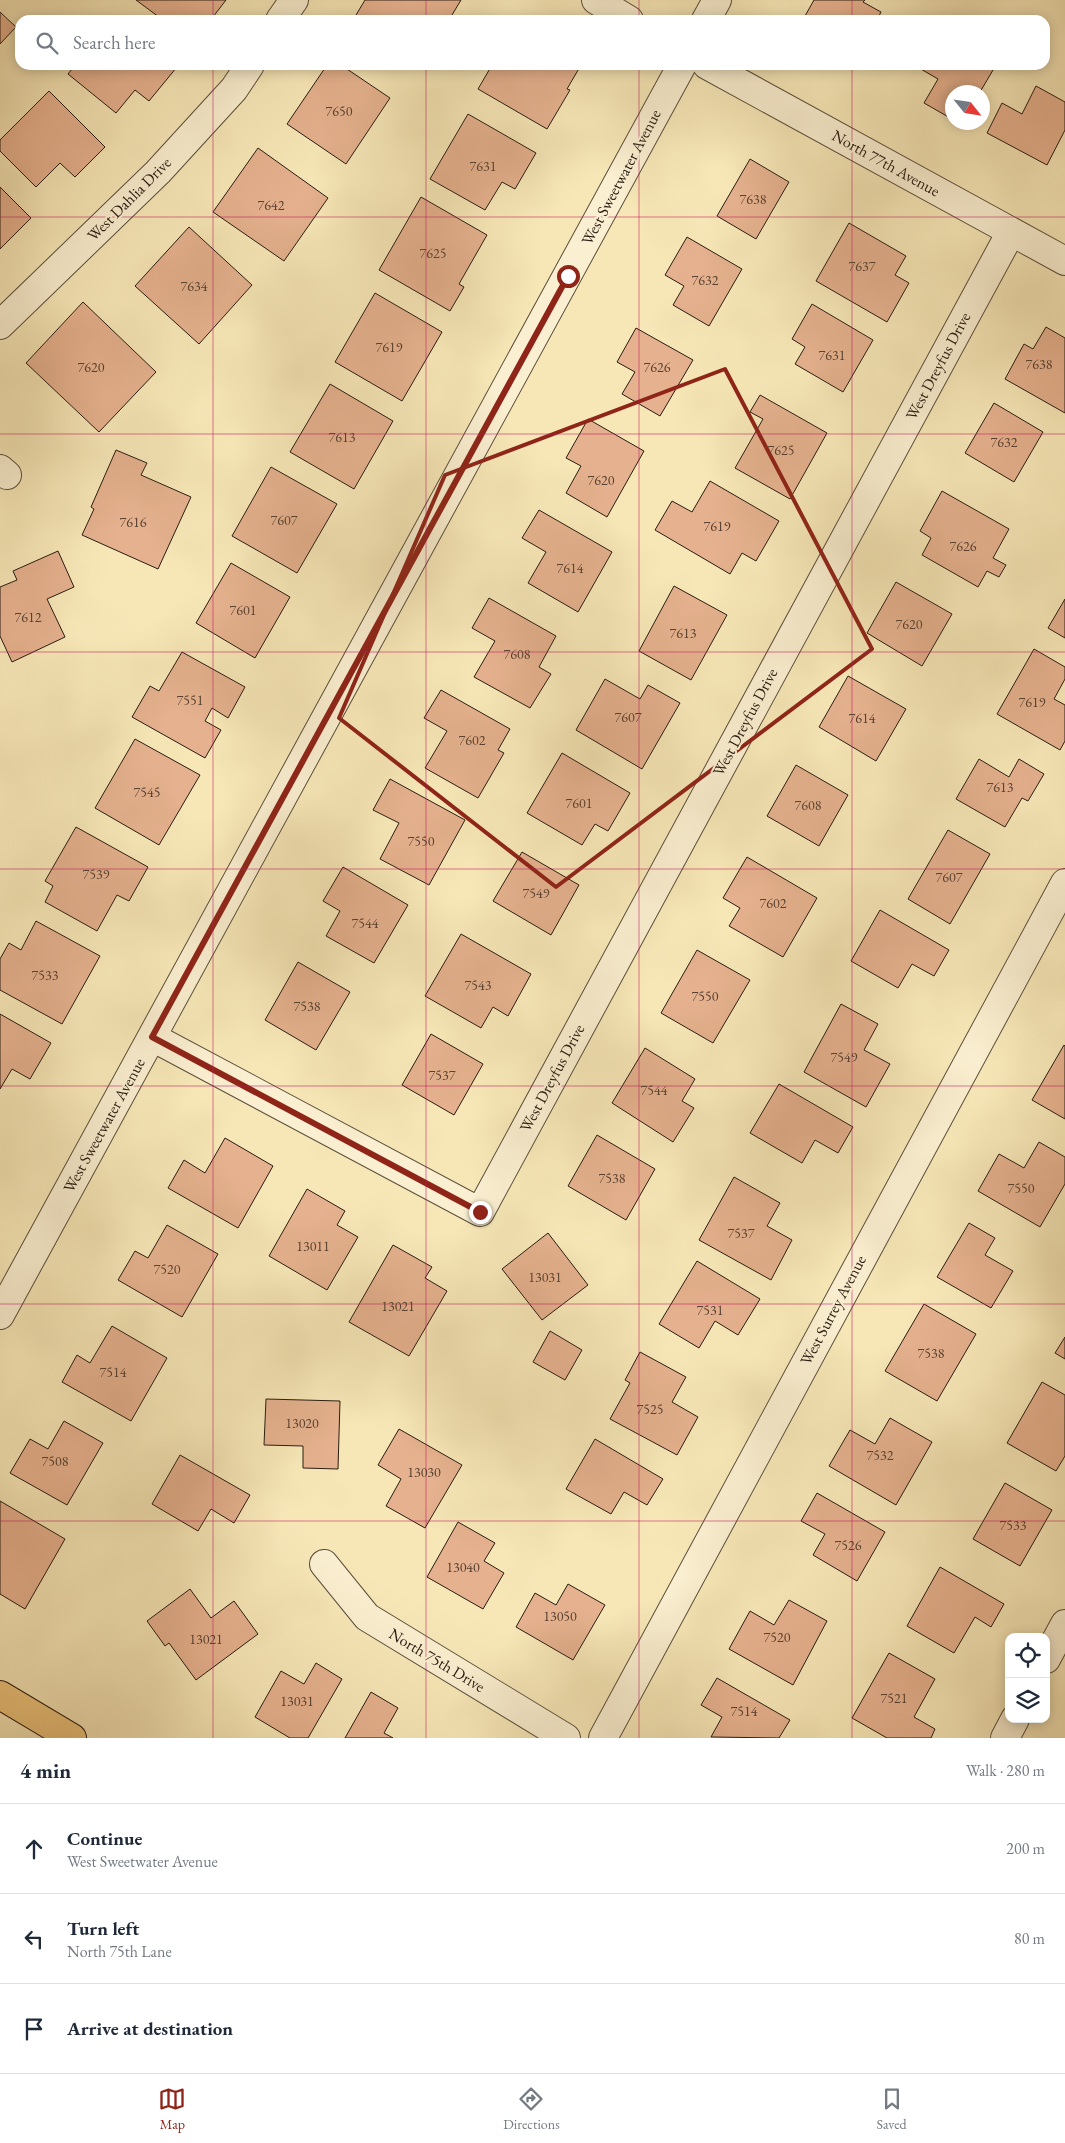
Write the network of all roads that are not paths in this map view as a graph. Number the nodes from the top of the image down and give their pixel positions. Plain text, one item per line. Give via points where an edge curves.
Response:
1 (294, 0) edge
2 (596, 0) edge
3 (717, 0) edge
4 (284, 15) edge
5 (621, 15) edge
6 (709, 15) edge
7 (247, 70) edge
8 (679, 70) edge
9 (715, 70) edge
10 (1011, 232) junction
11 (1065, 261) edge
12 (0, 325) edge
13 (1065, 883) edge
14 (152, 1037) junction
15 (0, 1315) edge
16 (324, 1564) dead end
17 (1065, 1624) edge
18 (1050, 1652) edge
19 (0, 1695) edge
20 (1013, 1723) edge
21 (72, 1738) edge
22 (566, 1738) edge
23 (603, 1738) edge
24 (1005, 1738) edge

1 - 4 street
2 - 5 street
3 - 6 street
7 - 12 street, West Dahlia Drive via 234,89 158,172
8 - 14 street, West Sweetwater Avenue
9 - 10 street, North 77th Avenue
10 - 11 street, North 77th Avenue
10 - 14 street, West Dreyfus Drive via 480,1212
13 - 23 street, West Surrey Avenue
14 - 15 street, West Sweetwater Avenue
16 - 22 street, North 75th Drive via 367,1617
17 - 18 street
19 - 21 main road
20 - 24 street

